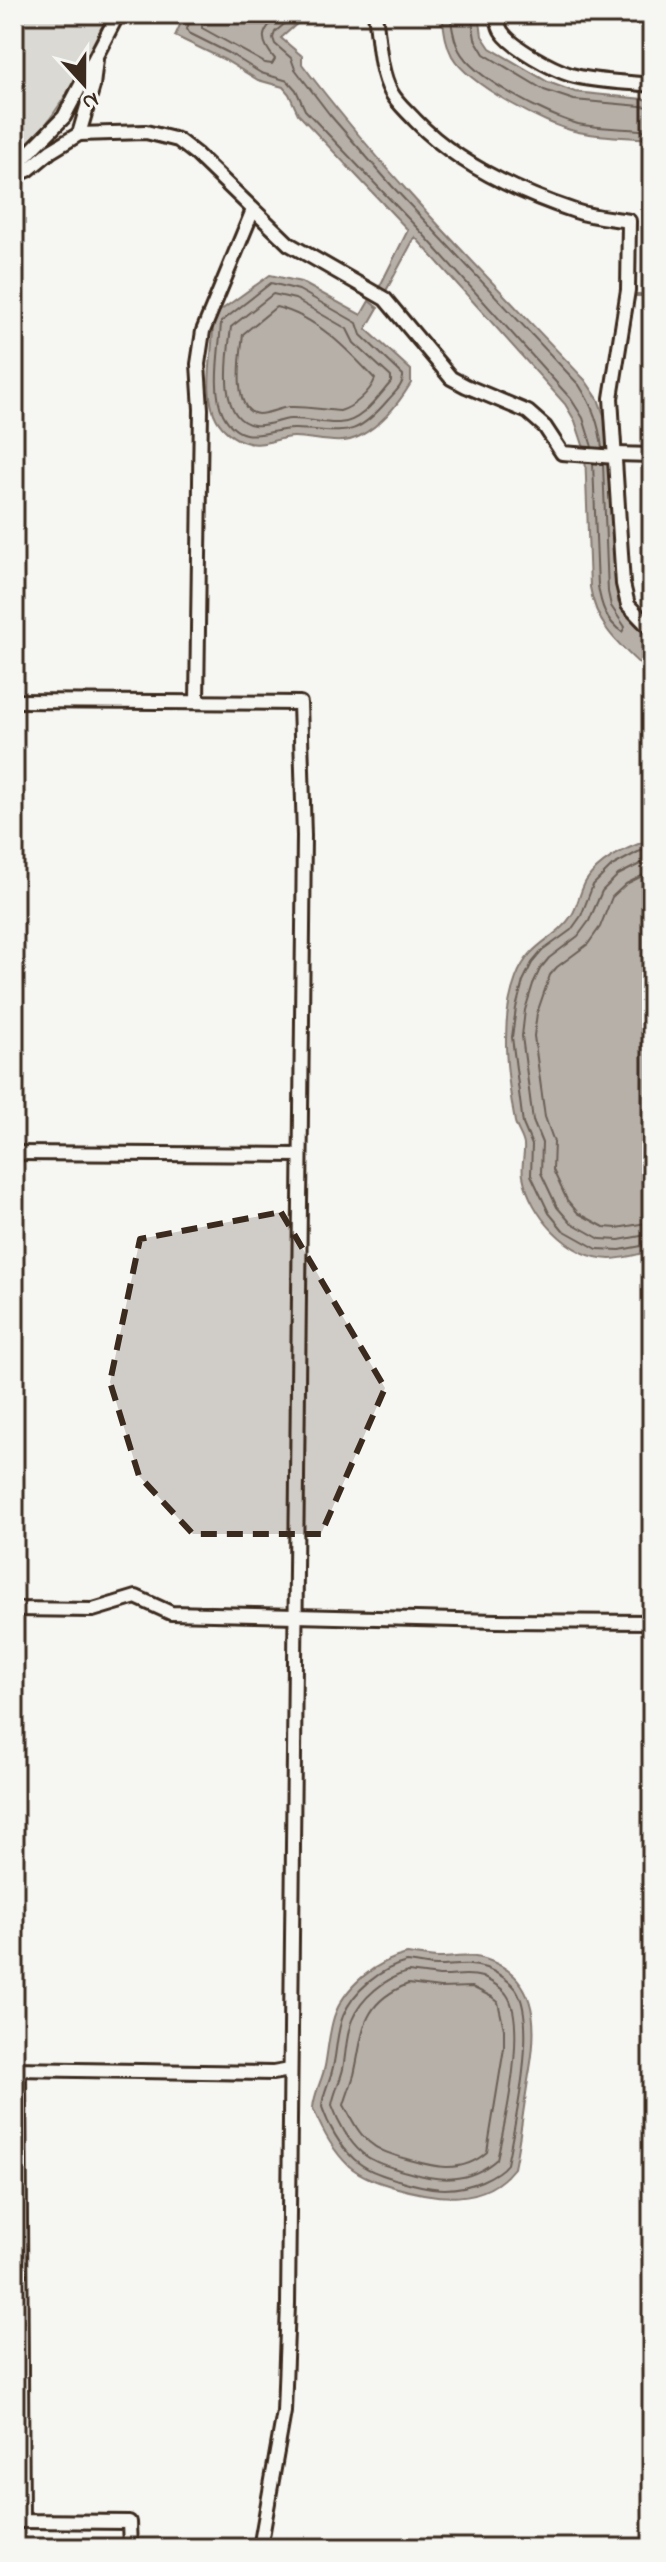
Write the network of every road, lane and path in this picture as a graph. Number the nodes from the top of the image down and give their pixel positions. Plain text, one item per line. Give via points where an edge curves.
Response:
1 (118, 14) edge
2 (375, 14) edge
3 (497, 14) edge
4 (96, 59) junction
5 (652, 85) edge
6 (79, 134) junction
7 (14, 168) edge
8 (14, 176) edge
9 (253, 210) junction
10 (652, 455) edge
11 (615, 456) junction
12 (652, 630) edge
13 (14, 701) edge
14 (197, 702) junction
15 (14, 1153) edge
16 (299, 1155) junction
17 (14, 1609) edge
18 (296, 1616) junction
19 (652, 1622) edge
20 (16, 2069) edge
21 (290, 2070) junction
22 (18, 2450) edge
23 (130, 2548) edge
24 (260, 2548) edge

1 - 4 street
2 - 11 street via 391,92 423,129 504,183 577,212 629,221 628,290 611,398
3 - 5 street via 503,34 557,69
4 - 6 street
4 - 7 street via 64,117
6 - 8 street
6 - 9 street via 146,132 178,140
9 - 11 street via 289,244 385,299 451,378 528,412 562,453
9 - 14 street via 203,331 198,364
10 - 11 street
11 - 12 street via 623,584 628,605
13 - 14 street
14 - 16 street via 300,703 304,836
15 - 16 street
16 - 18 street
17 - 18 street via 93,1610 136,1597 171,1613
18 - 19 street
18 - 21 street
20 - 21 street
20 - 22 street
21 - 24 street via 284,2412
22 - 23 street via 22,2521 129,2522

